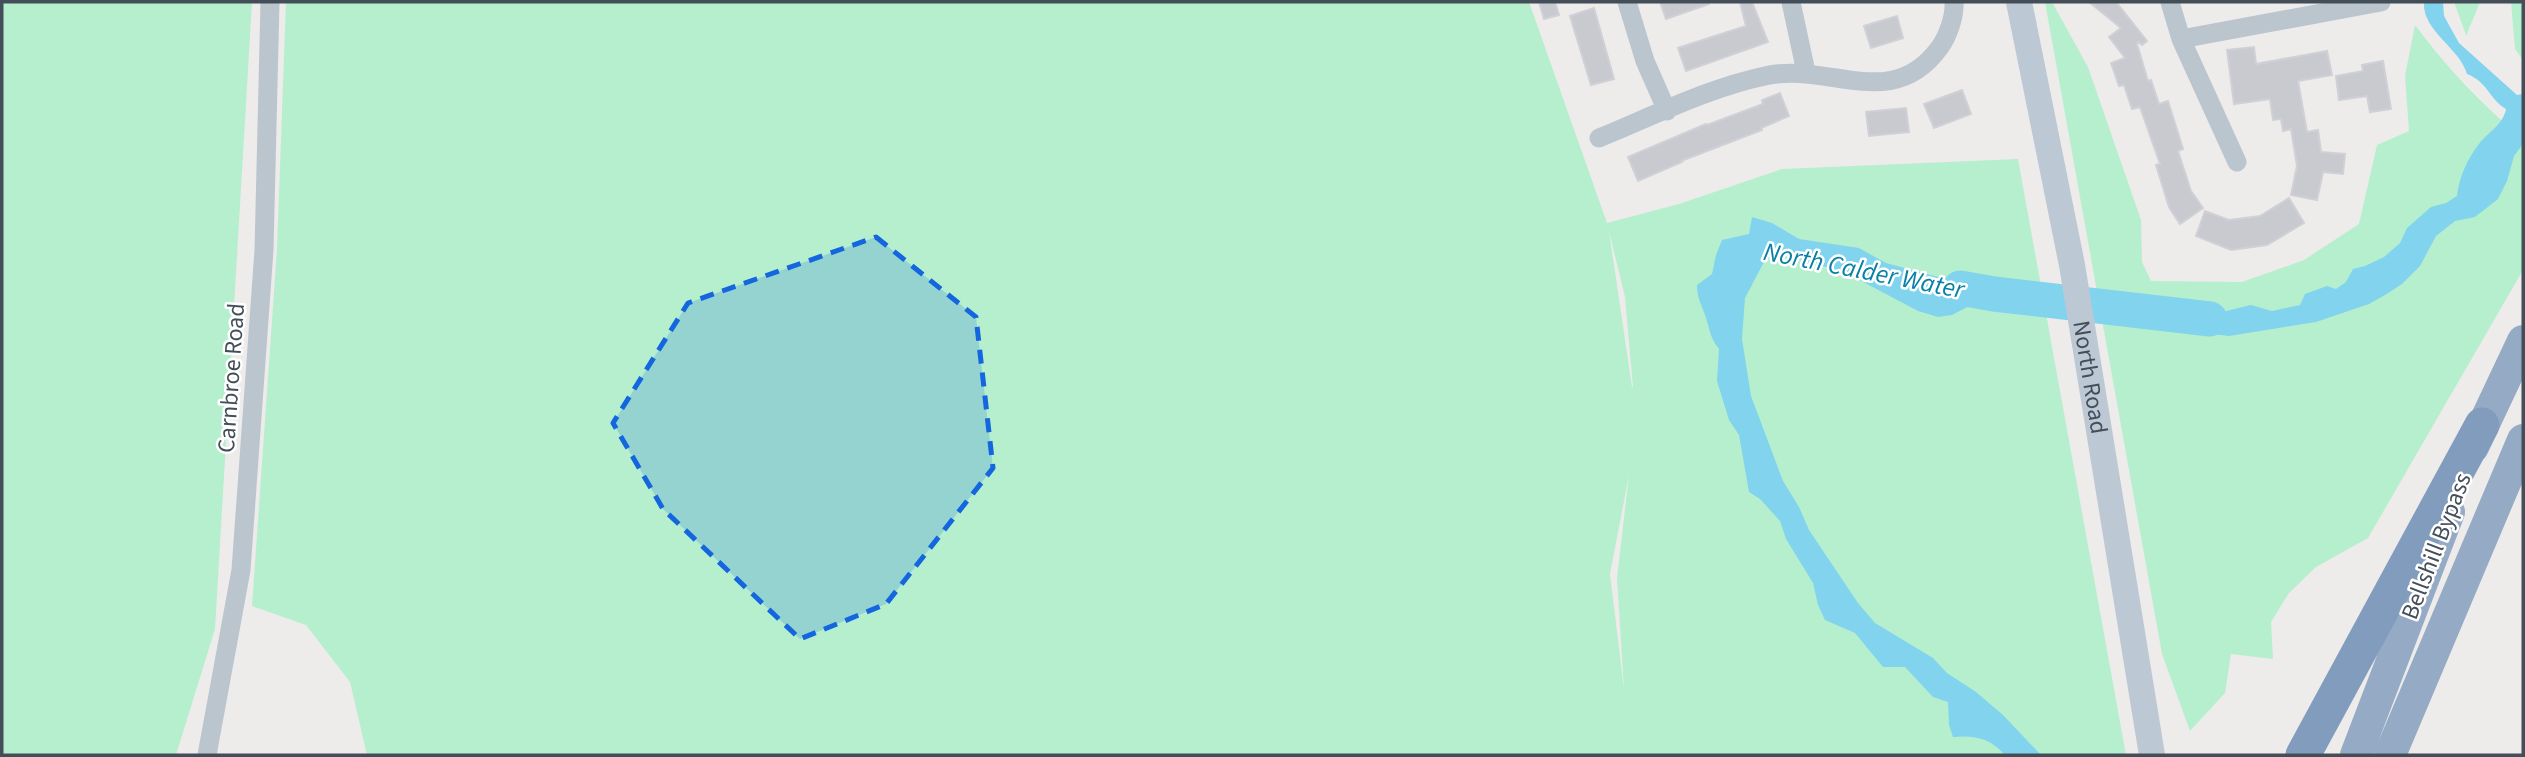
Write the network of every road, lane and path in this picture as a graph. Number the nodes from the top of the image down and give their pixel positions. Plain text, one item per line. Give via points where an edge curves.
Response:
1 (270, 2) edge
2 (1627, 2) edge
3 (1791, 2) edge
4 (1954, 2) edge
5 (2018, 2) edge
6 (2170, 2) edge
7 (2381, 2) edge
8 (2181, 39) junction
9 (1806, 72) junction
10 (1667, 111) junction
11 (1599, 138) dead end
12 (2237, 162) dead end
13 (2523, 341) edge
14 (2482, 425) junction
15 (2523, 440) edge
16 (207, 755) edge
17 (2152, 755) edge
18 (2303, 755) edge
19 (2356, 755) edge
20 (2390, 755) edge

1 - 16 street, Carnbroe Road via 264,250 242,570
2 - 10 street
3 - 9 street
4 - 9 street via 1946,40 1930,61 1913,73 1883,82 1849,82
5 - 17 main road, North Road via 2072,265
6 - 8 street
7 - 8 street
8 - 12 street
9 - 10 street via 1767,75
10 - 11 street
13 - 14 highway, Bellshill Bypass
14 - 18 highway
14 - 19 highway, Bellshill Bypass
15 - 20 highway, Bellshill Bypass

